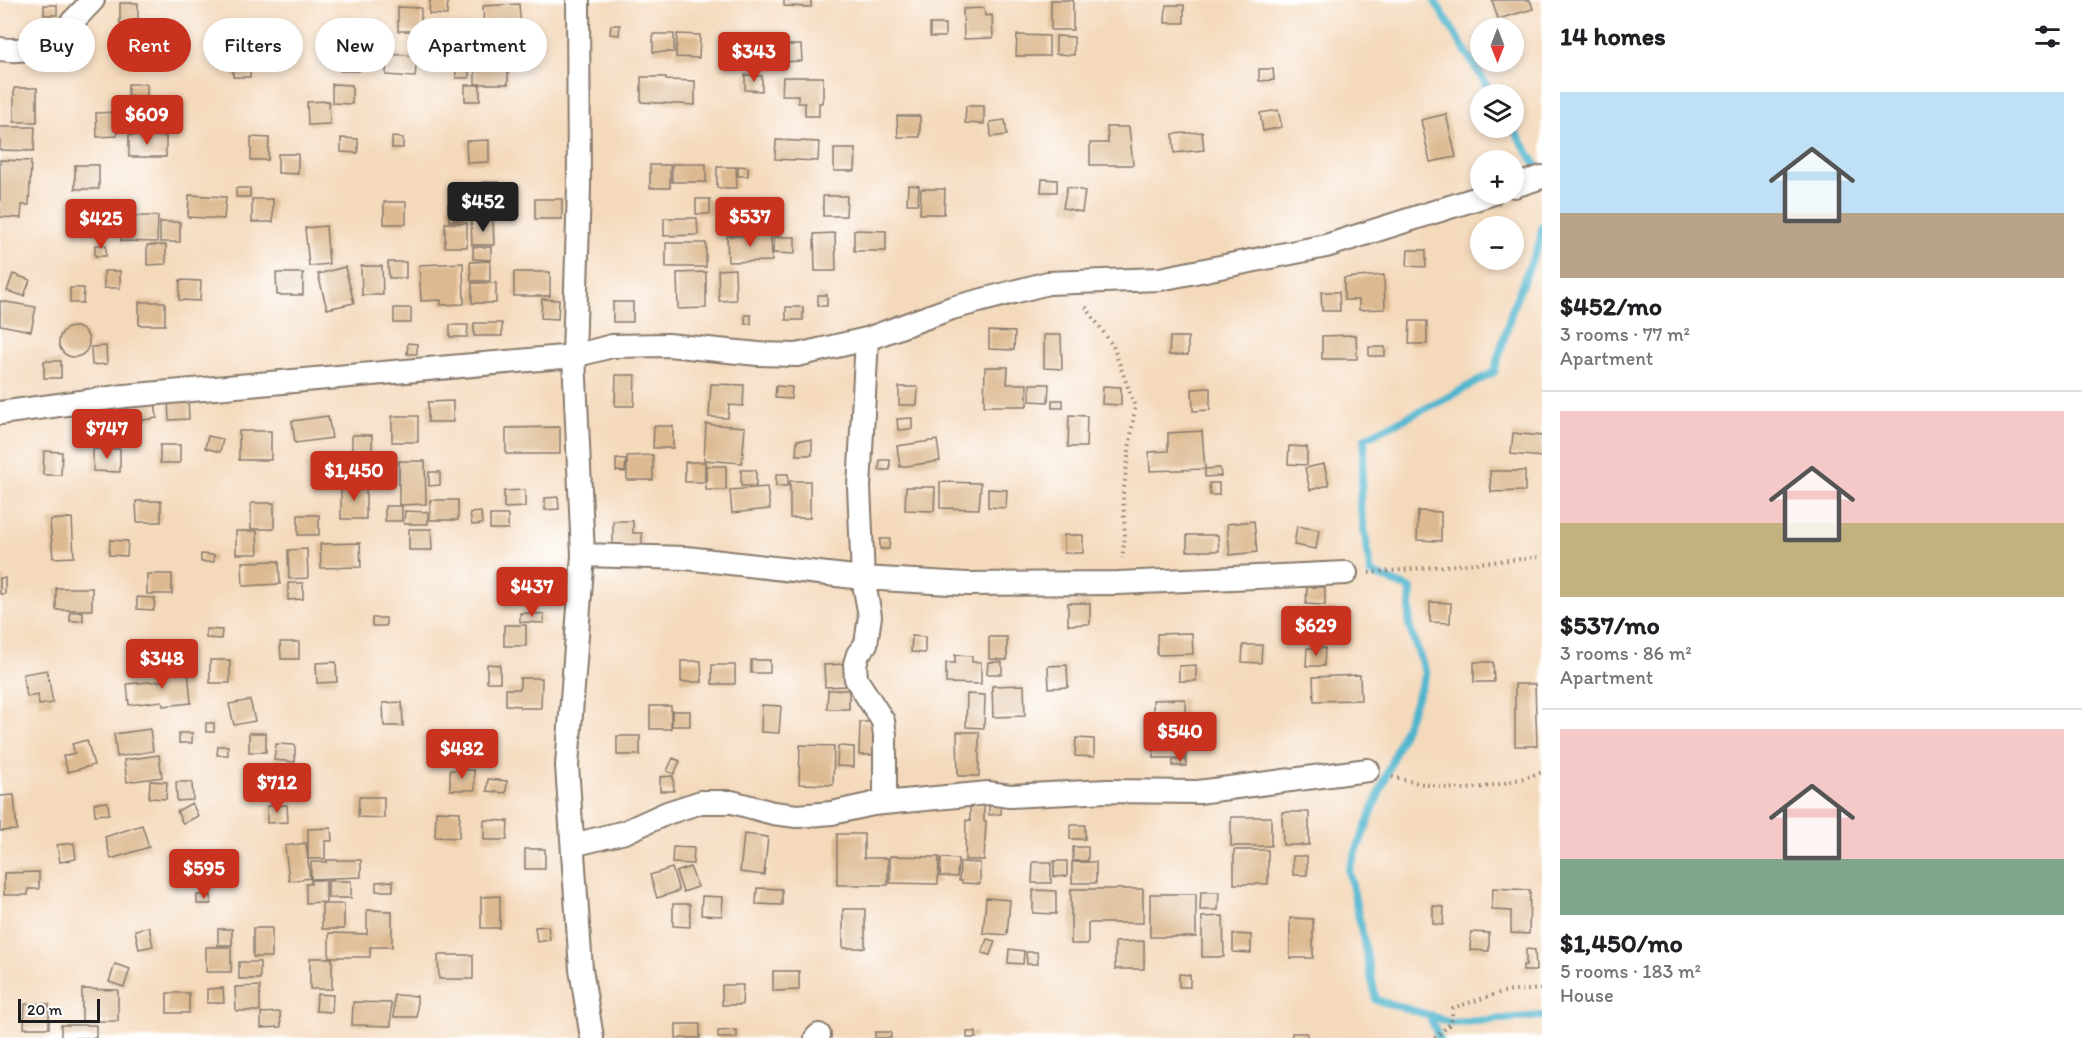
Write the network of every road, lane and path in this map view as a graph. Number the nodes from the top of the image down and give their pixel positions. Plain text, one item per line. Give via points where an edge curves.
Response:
1 (93, 0) edge
2 (578, 0) edge
3 (0, 49) edge
4 (1542, 177) edge
5 (1524, 183) edge
6 (1470, 201) edge
7 (1068, 282) junction
8 (867, 339) junction
9 (574, 356) junction
10 (0, 413) edge
11 (583, 555) junction
12 (1542, 557) edge
13 (1346, 573) joint
14 (863, 578) junction
15 (1118, 583) junction
16 (1368, 771) joint
17 (1542, 772) edge
18 (885, 802) junction
19 (573, 845) junction
20 (1542, 989) edge
21 (592, 1038) edge
22 (1435, 1038) edge

1 - 3 street via 62,32 37,49
2 - 9 street via 579,187
4 - 5 street
6 - 7 street via 1326,246 1160,279
7 - 8 street via 1048,283 952,308
7 - 15 path via 1113,346 1136,407 1123,494 1125,538
8 - 9 street via 797,355 668,345 612,346
8 - 14 street via 859,487
9 - 10 street via 125,396
9 - 11 street
11 - 14 street via 686,558
11 - 19 street via 567,766
12 - 13 path
13 - 15 street
14 - 15 street via 967,584
14 - 18 street via 870,616 866,644 855,664 856,680 883,721
16 - 17 path via 1462,789 1524,780
16 - 18 street via 1198,792 1010,796 988,793
18 - 19 street via 797,816 732,802 701,802 625,832
19 - 21 street via 581,969
20 - 22 path via 1502,992 1453,1008 1451,1023

